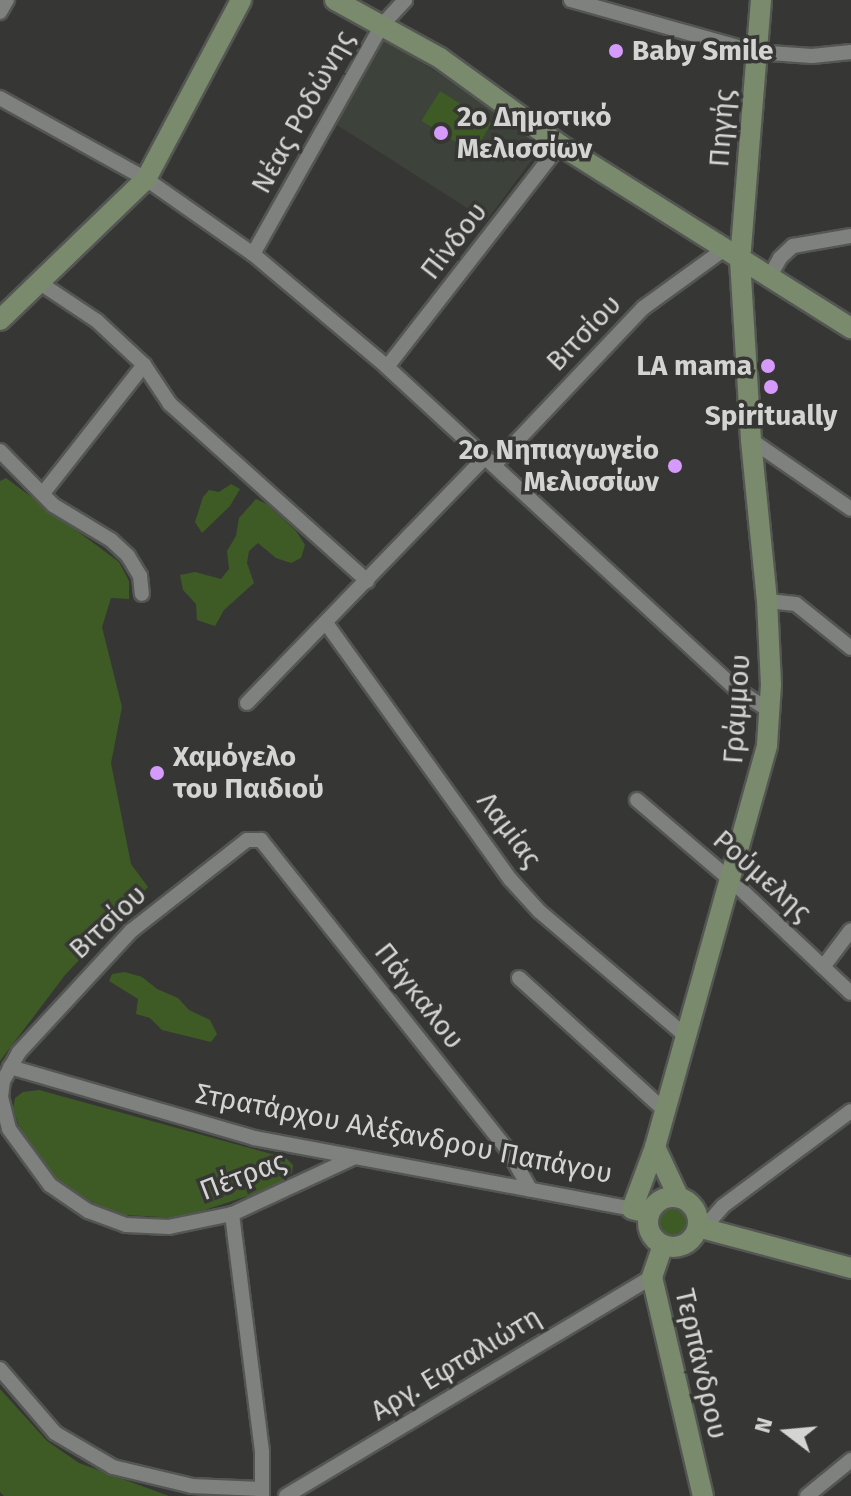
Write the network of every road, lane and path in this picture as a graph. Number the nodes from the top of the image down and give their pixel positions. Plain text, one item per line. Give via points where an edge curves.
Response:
1 (7, 0) edge
2 (241, 0) edge
3 (335, 0) edge
4 (405, 0) edge
5 (571, 0) edge
6 (761, 0) edge
7 (0, 12) edge
8 (382, 25) junction
9 (756, 52) junction
10 (851, 52) edge
11 (0, 98) edge
12 (560, 145) junction
13 (146, 179) junction
14 (744, 212) junction
15 (851, 236) edge
16 (704, 238) junction
17 (253, 254) junction
18 (731, 256) junction
19 (769, 278) junction
20 (40, 283) junction
21 (0, 320) edge
22 (851, 328) edge
23 (144, 365) junction
24 (387, 367) junction
25 (751, 440) junction
26 (0, 451) edge
27 (489, 461) junction
28 (44, 492) junction
29 (851, 509) edge
30 (367, 581) junction
31 (142, 594) dead end
32 (767, 601) junction
33 (326, 623) junction
34 (851, 648) edge
35 (247, 703) dead end
36 (770, 711) junction
37 (637, 800) dead end
38 (261, 840) joint
39 (732, 881) junction
40 (851, 930) edge
41 (823, 967) junction
42 (519, 978) dead end
43 (851, 993) edge
44 (686, 1036) junction
45 (10, 1067) junction
46 (664, 1110) junction
47 (851, 1111) edge
48 (655, 1147) junction
49 (355, 1157) junction
50 (530, 1189) junction
51 (679, 1198) junction
52 (641, 1211) junction
53 (232, 1214) junction
54 (701, 1228) junction
55 (663, 1245) junction
56 (851, 1268) edge
57 (652, 1277) junction
58 (0, 1369) edge
59 (851, 1460) edge
60 (261, 1492) edge
61 (286, 1496) edge
62 (703, 1496) edge
63 (807, 1496) edge

1 - 7 street
2 - 13 street
3 - 8 street
4 - 8 street, Νέας Ροδώνης
5 - 9 street
6 - 9 street, Πηγής
8 - 12 street via 440,58
8 - 17 street, Νέας Ροδώνης
9 - 10 street
9 - 14 street, Πηγής
11 - 13 street
12 - 16 street
12 - 24 street, Πίνδου
13 - 17 street
13 - 20 street
14 - 16 street via 727,231
14 - 18 street, Πηγής
15 - 19 street via 793,246
16 - 18 street
17 - 24 street
18 - 19 street
18 - 25 street, Γράμμου
18 - 27 street, Βιτσίου via 643,308
19 - 22 street
20 - 21 street
20 - 23 street via 97,321
23 - 28 street
23 - 30 street via 170,404
24 - 27 street
25 - 29 street
25 - 32 street, Γράμμου
26 - 28 street
27 - 30 street, Βιτσίου
27 - 36 street via 736,689
28 - 31 street via 68,516 128,556 140,576
30 - 33 street, Βιτσίου
32 - 34 street via 796,604
32 - 36 street, Γράμμου
33 - 35 street, Βιτσίου
33 - 44 street, Λαμίας via 510,879 539,911
36 - 39 street, Γράμμου via 759,785
37 - 39 street, Ρούμελης
38 - 45 street, Βιτσίου via 247,840 131,931 68,995
38 - 50 street, Πάγκαλου via 509,1152
39 - 41 street, Ρούμελης
39 - 44 street, Γράμμου
40 - 41 street
41 - 43 street, Ρούμελης
42 - 46 street
44 - 46 street, Γράμμου
45 - 49 street, Στρατάρχου Αλέξανδρου Παπάγου via 210,1127
45 - 53 street, Πέτρας via 1,1097 9,1129 50,1185 88,1211 126,1225 169,1227
46 - 48 street, Γράμμου
47 - 54 street
48 - 51 street
48 - 52 street, Γράμμου
49 - 50 street, Στρατάρχου Αλέξανδρου Παπάγου
49 - 53 street, Πέτρας
50 - 52 street, Στρατάρχου Αλέξανδρου Παπάγου
51 - 52 street
51 - 54 street via 694,1209
52 - 55 street via 651,1235
53 - 60 street via 262,1452
54 - 55 street via 685,1245
54 - 56 street
55 - 57 street, Τερπάνδρου
57 - 61 street, Αργ. Εφταλιώτη
57 - 62 street, Τερπάνδρου
58 - 60 street via 55,1433 113,1467 192,1486
59 - 63 street

